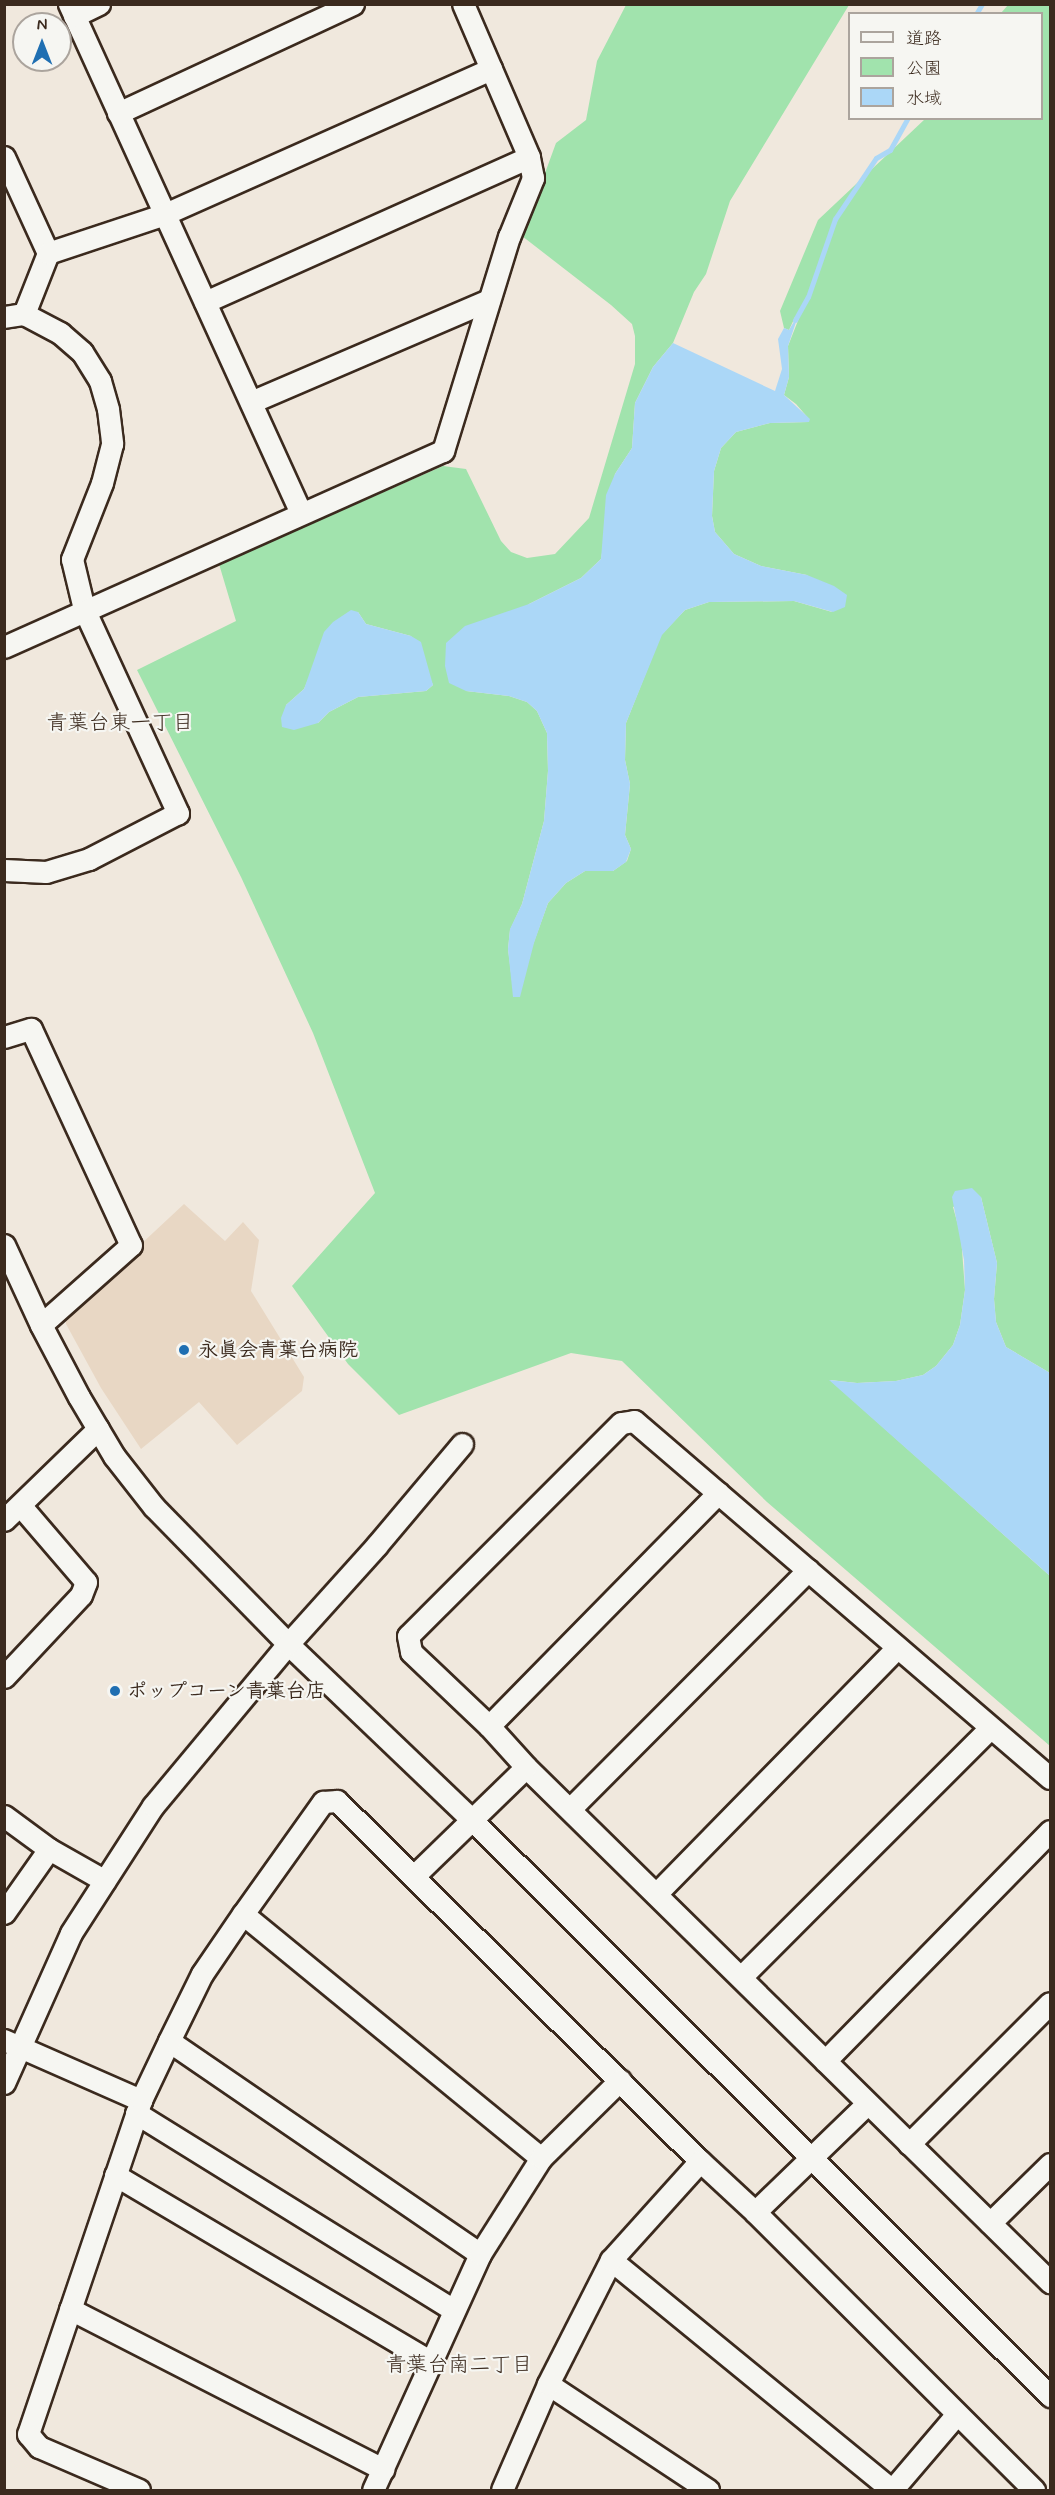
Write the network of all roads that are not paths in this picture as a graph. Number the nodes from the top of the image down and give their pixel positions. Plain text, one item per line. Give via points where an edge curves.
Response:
1 (99, 4) edge
2 (353, 4) edge
3 (463, 4) edge
4 (71, 10) edge
5 (491, 69) junction
6 (118, 113) junction
7 (529, 157) junction
8 (7, 168) edge
9 (165, 214) junction
10 (48, 254) junction
11 (489, 300) junction
12 (206, 302) junction
13 (14, 316) edge
14 (251, 402) junction
15 (302, 513) junction
16 (84, 609) junction
17 (4, 647) edge
18 (4, 870) edge
19 (4, 1037) edge
20 (4, 1245) edge
21 (41, 1325) junction
22 (98, 1430) junction
23 (462, 1444) dead end
24 (718, 1492) junction
25 (20, 1505) junction
26 (4, 1520) edge
27 (808, 1570) junction
28 (288, 1644) junction
29 (897, 1648) junction
30 (4, 1677) edge
31 (489, 1726) junction
32 (990, 1728) junction
33 (526, 1767) junction
34 (1050, 1778) edge
35 (571, 1808) junction
36 (4, 1816) edge
37 (473, 1821) junction
38 (1050, 1831) edge
39 (50, 1849) junction
40 (414, 1876) junction
41 (105, 1881) junction
42 (656, 1894) junction
43 (4, 1913) edge
44 (243, 1914) junction
45 (742, 1976) junction
46 (1050, 2002) edge
47 (169, 2041) junction
48 (12, 2043) edge
49 (825, 2061) junction
50 (620, 2080) junction
51 (4, 2083) edge
52 (867, 2104) junction
53 (138, 2107) junction
54 (909, 2144) junction
55 (542, 2158) junction
56 (813, 2158) junction
57 (700, 2161) junction
58 (1050, 2164) edge
59 (115, 2175) junction
60 (755, 2212) junction
61 (990, 2223) junction
62 (480, 2254) junction
63 (611, 2260) junction
64 (1050, 2282) edge
65 (70, 2309) junction
66 (454, 2310) junction
67 (430, 2361) junction
68 (548, 2384) junction
69 (1050, 2396) edge
70 (956, 2415) junction
71 (383, 2469) junction
72 (135, 2490) edge
73 (373, 2490) edge
74 (502, 2490) edge
75 (708, 2490) edge
76 (892, 2490) edge
77 (1034, 2490) edge

1 - 4 street
2 - 6 street
3 - 5 street
4 - 6 street
5 - 7 street
5 - 9 street
6 - 9 street
7 - 11 street via 532,178 508,237
7 - 12 street
8 - 10 street
9 - 10 street
9 - 12 street
10 - 13 street
11 - 14 street
11 - 15 street via 443,451
12 - 14 street
13 - 16 street via 60,333 82,352 100,381 108,409 112,444 102,483 72,559
14 - 15 street
15 - 16 street
16 - 17 street
16 - 18 street via 178,813 89,859 46,872
19 - 21 street via 31,1029 131,1245
20 - 21 street
21 - 22 street
22 - 25 street
22 - 28 street via 154,1507
23 - 28 street
24 - 27 street
24 - 31 street
24 - 31 street via 634,1421 621,1423 408,1636 411,1652
25 - 26 street
25 - 30 street via 86,1582 81,1595
27 - 29 street
27 - 35 street
28 - 37 street
28 - 41 street via 153,1806
29 - 32 street
29 - 42 street
31 - 33 street
32 - 34 street
32 - 45 street
33 - 35 street
33 - 37 street
35 - 42 street
36 - 39 street
37 - 40 street
37 - 56 street
38 - 49 street
39 - 41 street
39 - 43 street
40 - 44 street via 337,1802 323,1802
40 - 50 street
41 - 48 street via 71,1933
42 - 45 street
44 - 47 street via 202,1974
44 - 55 street
45 - 49 street
46 - 54 street
47 - 53 street
47 - 62 street
48 - 51 street
48 - 53 street
49 - 52 street
50 - 55 street
50 - 57 street
52 - 54 street
52 - 56 street
53 - 59 street
53 - 66 street
54 - 61 street
55 - 62 street
56 - 60 street
56 - 69 street
57 - 60 street
57 - 63 street
58 - 61 street
59 - 65 street
59 - 67 street
60 - 70 street
61 - 64 street
62 - 66 street
63 - 68 street
63 - 76 street
65 - 71 street
65 - 72 street via 28,2434 39,2447
66 - 67 street
67 - 71 street
68 - 74 street
68 - 75 street
70 - 76 street
70 - 77 street
71 - 73 street

